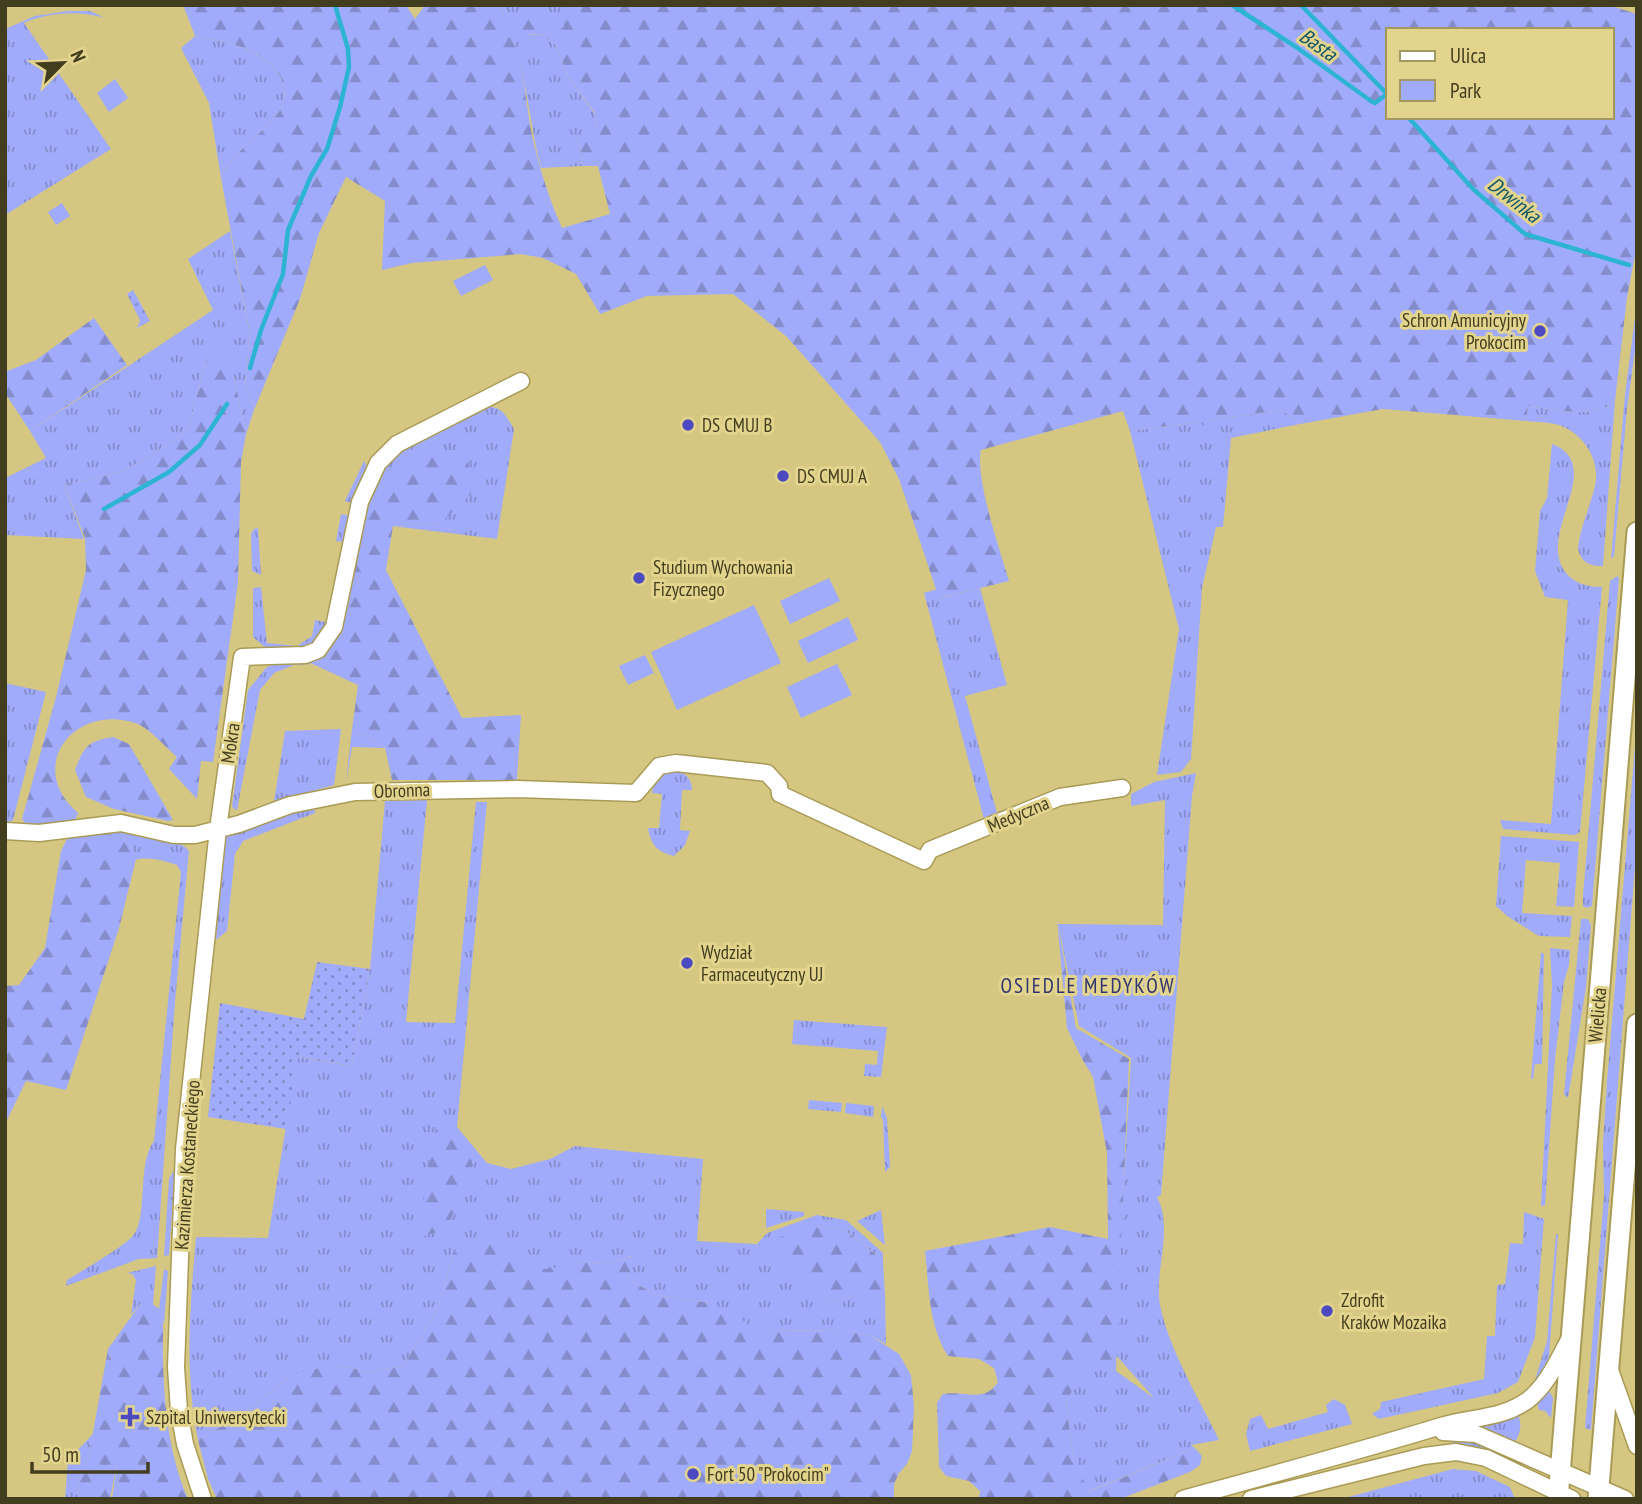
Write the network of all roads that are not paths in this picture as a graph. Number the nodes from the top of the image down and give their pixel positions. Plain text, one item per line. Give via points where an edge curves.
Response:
1 (521, 381) dead end
2 (1637, 532) edge
3 (1122, 788) dead end
4 (780, 794) joint
5 (218, 830) junction
6 (5, 831) edge
7 (1637, 1024) edge
8 (1571, 1336) junction
9 (1609, 1369) junction
10 (1409, 1436) junction
11 (1637, 1446) edge
12 (1560, 1471) junction
13 (1599, 1492) edge
14 (1562, 1496) edge
15 (203, 1499) edge
16 (1183, 1499) edge
17 (1251, 1499) edge
18 (1625, 1499) edge

1 - 5 street, Mokra via 405,440 378,463 360,502 334,627 317,650 304,655 242,657
2 - 8 main road, Wielicka
3 - 4 street, Medyczna via 1060,797 930,850 924,861
4 - 5 street, Obronna via 767,773 676,763 659,766 636,793 517,789 355,792 290,805
5 - 6 street, Obronna via 174,835 121,824 39,833
5 - 15 street, Kazimierza Kostaneckiego via 184,1149 176,1367 185,1444
7 - 9 main road
8 - 10 street via 1546,1382 1520,1405 1495,1416
8 - 12 main road, Wielicka
9 - 11 street
9 - 13 main road
10 - 12 street via 1453,1431 1476,1434
10 - 16 street
12 - 13 street
12 - 14 main road, Wielicka
13 - 18 street
14 - 17 street via 1486,1458 1456,1452

